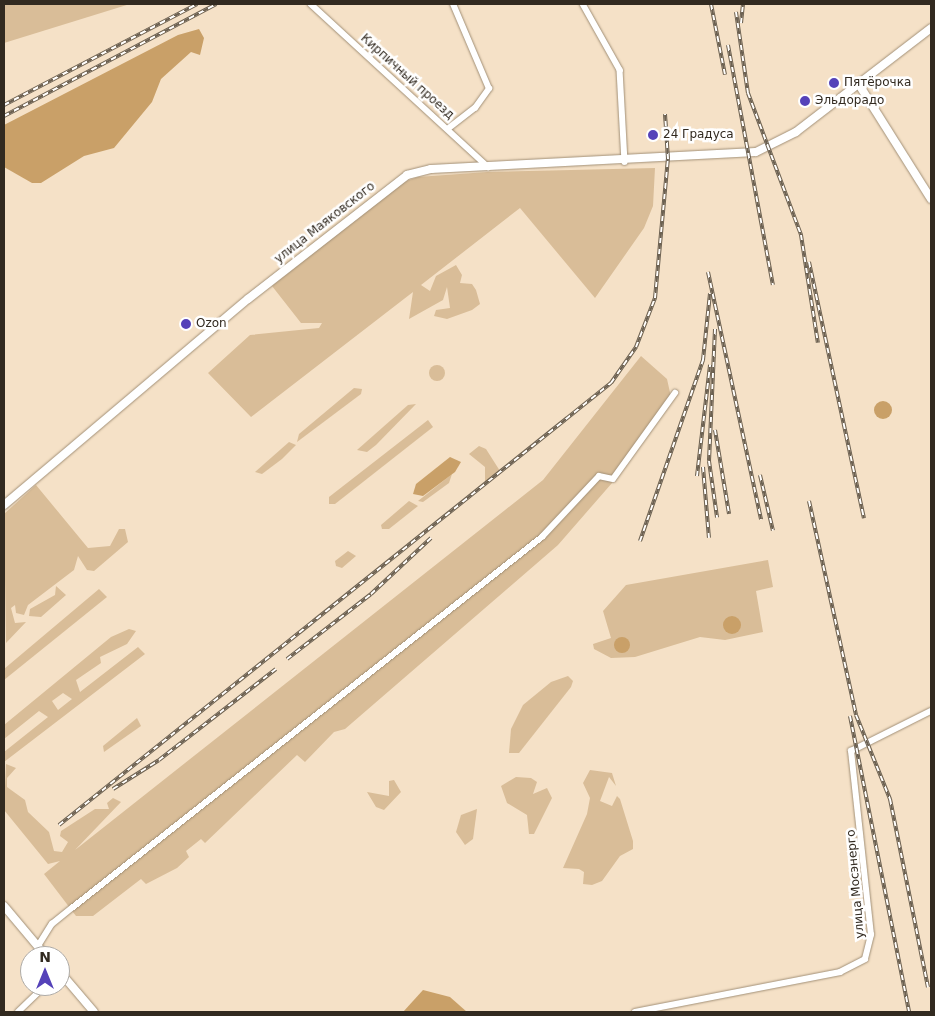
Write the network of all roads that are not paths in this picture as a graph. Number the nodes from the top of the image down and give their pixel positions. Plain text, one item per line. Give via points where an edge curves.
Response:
1 (311, 4) edge
2 (453, 4) edge
3 (583, 4) edge
4 (931, 28) edge
5 (858, 83) junction
6 (449, 128) junction
7 (625, 162) junction
8 (488, 166) junction
9 (931, 199) edge
10 (675, 393) dead end
11 (4, 505) edge
12 (931, 711) edge
13 (4, 906) edge
14 (38, 946) joint
15 (70, 984) edge
16 (35, 996) edge
17 (18, 1012) edge
18 (94, 1012) edge
19 (635, 1012) edge

1 - 6 street, Кирпичный проезд
2 - 6 street via 489,89 475,108
3 - 7 street via 620,70
4 - 5 street, улица Маяковского
5 - 7 street, улица Маяковского via 796,132 772,146 739,154
5 - 9 street
6 - 8 street, Кирпичный проезд
7 - 8 street, улица Маяковского
8 - 11 street, улица Маяковского via 420,171 395,182 248,299
10 - 14 street via 613,479 599,476 542,537 52,924
12 - 19 street, улица Мосэнерго via 850,751 871,935 865,959 840,972
13 - 14 street
15 - 18 street
16 - 17 street

